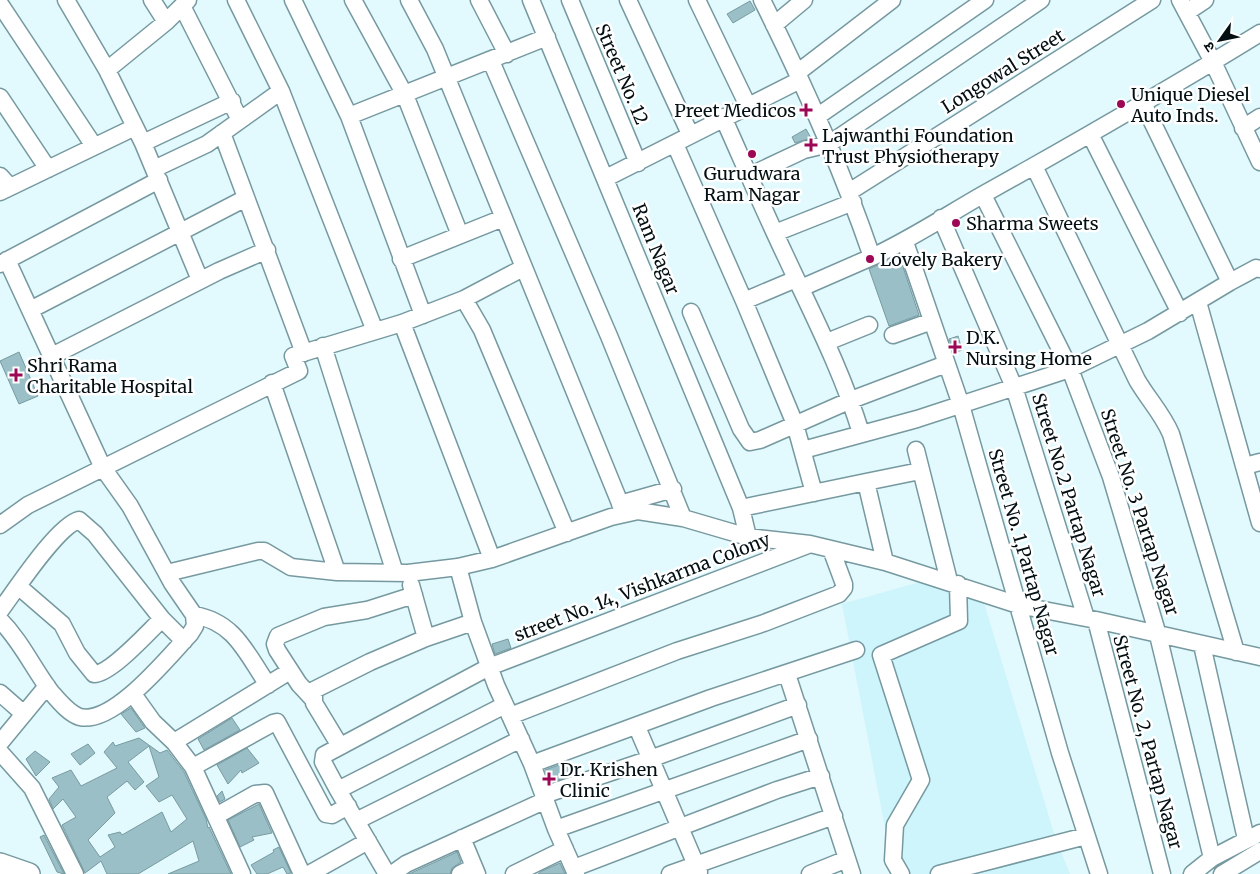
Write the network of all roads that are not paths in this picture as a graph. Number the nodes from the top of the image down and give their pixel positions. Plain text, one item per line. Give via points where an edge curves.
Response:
1 (66, 0) edge
2 (152, 0) edge
3 (236, 0) edge
4 (293, 0) edge
5 (354, 0) edge
6 (479, 0) edge
7 (531, 0) edge
8 (570, 0) edge
9 (628, 0) edge
10 (697, 0) edge
11 (762, 0) edge
12 (804, 0) edge
13 (892, 0) edge
14 (985, 0) edge
15 (1041, 0) edge
16 (1152, 0) edge
17 (1205, 0) edge
18 (415, 2) edge
19 (185, 3) edge
20 (0, 4) edge
21 (1184, 6) edge
22 (166, 22) junction
23 (774, 25) junction
24 (1260, 33) edge
25 (546, 37) junction
26 (507, 54) junction
27 (491, 61) junction
28 (1213, 62) junction
29 (107, 70) junction
30 (798, 76) junction
31 (447, 79) junction
32 (282, 91) junction
33 (405, 95) junction
34 (0, 97) edge
35 (232, 101) junction
36 (1142, 103) junction
37 (748, 106) junction
38 (349, 116) junction
39 (818, 116) junction
40 (723, 117) junction
41 (1260, 117) edge
42 (240, 120) junction
43 (135, 126) junction
44 (1243, 128) junction
45 (222, 134) junction
46 (690, 134) junction
47 (1090, 134) junction
48 (143, 143) junction
49 (675, 144) junction
50 (829, 144) junction
51 (94, 146) junction
52 (1260, 162) edge
53 (638, 163) junction
54 (1034, 166) junction
55 (48, 169) junction
56 (156, 174) junction
57 (749, 176) junction
58 (606, 178) junction
59 (3, 185) edge
60 (983, 195) junction
61 (851, 197) junction
62 (246, 198) junction
63 (503, 218) junction
64 (941, 218) junction
65 (178, 232) junction
66 (775, 233) junction
67 (460, 235) junction
68 (905, 242) junction
69 (267, 250) junction
70 (872, 257) junction
71 (401, 259) junction
72 (4, 262) edge
73 (523, 268) junction
74 (1260, 269) edge
75 (200, 280) junction
76 (1230, 282) junction
77 (799, 284) junction
78 (464, 299) junction
79 (744, 301) junction
80 (1198, 302) junction
81 (32, 309) junction
82 (691, 312) dead end
83 (1180, 313) junction
84 (423, 315) junction
85 (932, 321) junction
86 (402, 323) junction
87 (869, 325) dead end
88 (375, 331) junction
89 (893, 336) dead end
90 (827, 342) junction
91 (323, 346) junction
92 (1121, 346) junction
93 (304, 352) junction
94 (52, 356) junction
95 (946, 364) junction
96 (1070, 369) junction
97 (272, 383) junction
98 (1014, 387) junction
99 (851, 400) junction
100 (961, 404) junction
101 (795, 424) junction
102 (861, 433) junction
103 (803, 450) junction
104 (916, 450) dead end
105 (1252, 464) edge
106 (103, 468) junction
107 (920, 471) junction
108 (866, 482) junction
109 (673, 489) junction
110 (814, 493) junction
111 (622, 508) junction
112 (742, 508) junction
113 (683, 518) junction
114 (1260, 523) edge
115 (0, 525) edge
116 (567, 533) junction
117 (748, 537) junction
118 (810, 544) junction
119 (831, 549) junction
120 (492, 559) junction
121 (885, 562) junction
122 (458, 567) junction
123 (337, 572) junction
124 (167, 573) junction
125 (402, 573) junction
126 (953, 582) junction
127 (18, 586) junction
128 (414, 595) junction
129 (1018, 605) junction
130 (0, 611) edge
131 (194, 615) junction
132 (162, 619) junction
133 (1091, 619) junction
134 (473, 622) junction
135 (3, 628) edge
136 (1158, 635) junction
137 (426, 638) junction
138 (184, 641) junction
139 (1202, 645) junction
140 (856, 650) dead end
141 (1236, 652) junction
142 (1260, 657) edge
143 (489, 668) junction
144 (290, 671) junction
145 (787, 674) junction
146 (268, 684) junction
147 (47, 686) junction
148 (0, 693) edge
149 (133, 694) junction
150 (312, 698) junction
151 (798, 705) junction
152 (507, 711) junction
153 (24, 714) junction
154 (637, 727) junction
155 (521, 739) junction
156 (809, 739) junction
157 (174, 742) junction
158 (0, 744) edge
159 (340, 746) junction
160 (0, 752) edge
161 (650, 759) junction
162 (532, 764) junction
163 (192, 767) junction
164 (821, 776) junction
165 (338, 790) junction
166 (664, 791) junction
167 (545, 797) junction
168 (348, 806) junction
169 (216, 816) junction
170 (834, 816) junction
171 (356, 821) junction
172 (679, 827) junction
173 (556, 829) junction
174 (1086, 836) junction
175 (1253, 836) edge
176 (462, 838) junction
177 (368, 841) junction
178 (565, 849) junction
179 (1260, 851) edge
180 (1212, 858) junction
181 (0, 864) edge
182 (850, 866) edge
183 (697, 869) edge
184 (575, 871) edge
185 (470, 872) edge
186 (29, 874) edge
187 (75, 874) edge
188 (242, 874) edge
189 (302, 874) edge
190 (309, 874) edge
191 (387, 874) edge
192 (392, 874) edge
193 (514, 874) edge
194 (670, 874) edge
195 (810, 874) edge
196 (901, 874) edge
197 (939, 874) edge
198 (1099, 874) edge
199 (1162, 874) edge
200 (1192, 874) edge
201 (1222, 874) edge

1 - 29 street
2 - 22 street
3 - 32 street
4 - 38 street
5 - 33 street
6 - 26 street
7 - 25 street, Ram Nagar
8 - 53 street, Street No. 12
9 - 46 street
10 - 37 street
11 - 23 street
12 - 23 street
13 - 30 street
14 - 39 street
15 - 50 street
16 - 61 street, Longowal Street
17 - 21 street
18 - 31 street
19 - 22 street
19 - 35 street
20 - 51 street
21 - 28 street
22 - 29 street
23 - 30 street
24 - 28 street
25 - 26 street
25 - 58 street, Ram Nagar
26 - 27 street
27 - 31 street
27 - 109 street
28 - 36 street
28 - 44 street
29 - 43 street
30 - 37 street
30 - 39 street
31 - 33 street
31 - 63 street
32 - 42 street
32 - 88 street
33 - 38 street
33 - 67 street
34 - 55 street
35 - 42 street
35 - 48 street
36 - 47 street
36 - 76 street
37 - 40 street
38 - 71 street
39 - 50 street
40 - 46 street
40 - 57 street
41 - 44 street
42 - 45 street
43 - 48 street
43 - 51 street
44 - 52 street
45 - 56 street
45 - 62 street
46 - 49 street
47 - 54 street
47 - 83 street
48 - 56 street
49 - 53 street
49 - 79 street
50 - 57 street via 804,150
50 - 61 street
51 - 55 street
53 - 58 street
54 - 60 street
54 - 92 street
55 - 59 street
56 - 65 street
56 - 72 street
57 - 66 street
58 - 112 street, Ram Nagar
60 - 64 street
60 - 96 street, Street No. 3 Partap Nagar
61 - 66 street, Longowal Street
61 - 70 street
62 - 65 street
62 - 69 street
63 - 67 street
63 - 73 street
64 - 68 street
64 - 98 street, Street No.2 Partap Nagar
65 - 75 street
65 - 81 street
66 - 77 street
67 - 71 street
68 - 70 street
68 - 85 street, Street No. 1,Partap Nagar
69 - 75 street
69 - 93 street
70 - 77 street
71 - 84 street
72 - 81 street
73 - 78 street
73 - 111 street
74 - 76 street via 1256,268
75 - 94 street
76 - 80 street
77 - 79 street
77 - 90 street
78 - 84 street
78 - 116 street via 482,330
79 - 101 street
80 - 83 street
80 - 105 street
81 - 94 street
82 - 101 street via 747,440 754,442
83 - 92 street
84 - 86 street
85 - 89 street
85 - 95 street, Street No. 1,Partap Nagar
86 - 88 street
86 - 120 street
87 - 90 street
88 - 91 street
90 - 99 street
91 - 93 street
91 - 125 street
92 - 96 street
92 - 141 street via 1146,396 1158,408 1171,434
93 - 97 street via 293,356 298,370
94 - 106 street
95 - 99 street
95 - 100 street, Street No. 1,Partap Nagar
96 - 98 street
96 - 136 street, Street No. 3 Partap Nagar via 1111,477
97 - 106 street
97 - 123 street
98 - 100 street
98 - 133 street, Street No.2 Partap Nagar
99 - 101 street
99 - 102 street
100 - 102 street
100 - 129 street, Street No. 1,Partap Nagar
101 - 103 street
102 - 103 street
103 - 110 street
104 - 107 street
105 - 114 street
106 - 115 street via 28,505
106 - 124 street via 130,506
107 - 108 street
107 - 126 street
108 - 110 street
108 - 121 street
109 - 111 street
109 - 113 street
110 - 112 street
111 - 113 street
111 - 116 street
112 - 117 street, Ram Nagar
113 - 117 street
116 - 120 street
117 - 118 street
118 - 119 street
118 - 143 street, street No. 14, Vishkarma Colony
119 - 121 street
119 - 152 street via 843,579 844,588 838,594 764,623
120 - 122 street
121 - 126 street
122 - 125 street
122 - 134 street
123 - 124 street via 291,567 264,551 258,551
123 - 125 street
124 - 131 street
125 - 128 street
126 - 129 street
126 - 196 street via 959,621 881,655 921,780 895,825 893,860
127 - 130 street
127 - 132 street via 62,624 81,660 94,674 117,661
127 - 132 street via 48,546 79,520 95,534
128 - 137 street
128 - 144 street via 367,610 324,617 281,634 275,644
129 - 133 street
129 - 174 street, Street No. 1,Partap Nagar
131 - 138 street via 195,626
131 - 146 street via 215,620 229,630
132 - 138 street
133 - 136 street
133 - 199 street, Street No. 2, Partap Nagar
134 - 137 street
134 - 143 street
135 - 147 street
136 - 139 street
136 - 180 street, Street No. 3 Partap Nagar
137 - 150 street via 318,687
138 - 149 street
139 - 141 street
139 - 175 street
140 - 145 street
141 - 142 street
143 - 152 street
143 - 159 street, street No. 14, Vishkarma Colony
144 - 146 street
144 - 150 street
145 - 151 street
145 - 154 street via 711,698
146 - 157 street
147 - 149 street via 70,712 81,717 106,712
147 - 153 street
148 - 153 street
149 - 157 street via 153,722
150 - 159 street
151 - 156 street
151 - 161 street
152 - 155 street
152 - 165 street
153 - 158 street
154 - 161 street
154 - 162 street
155 - 162 street
155 - 171 street
156 - 164 street
156 - 166 street
157 - 163 street
159 - 165 street, street No. 14, Vishkarma Colony via 323,758
160 - 187 street via 32,788
161 - 166 street
161 - 167 street
162 - 167 street
163 - 168 street via 275,722 283,730 326,814 332,815
163 - 169 street
164 - 170 street
164 - 172 street
165 - 168 street
166 - 172 street
166 - 173 street
167 - 173 street
167 - 176 street
168 - 171 street
169 - 188 street
169 - 189 street via 255,794 265,794
170 - 182 street
170 - 183 street
171 - 177 street
172 - 183 street
172 - 184 street
173 - 178 street
174 - 197 street
174 - 198 street, Street No. 1,Partap Nagar
175 - 180 street
176 - 185 street
176 - 192 street
177 - 190 street
177 - 191 street
178 - 184 street
178 - 193 street
179 - 201 street
180 - 200 street
181 - 186 main road
182 - 195 street
183 - 194 street

